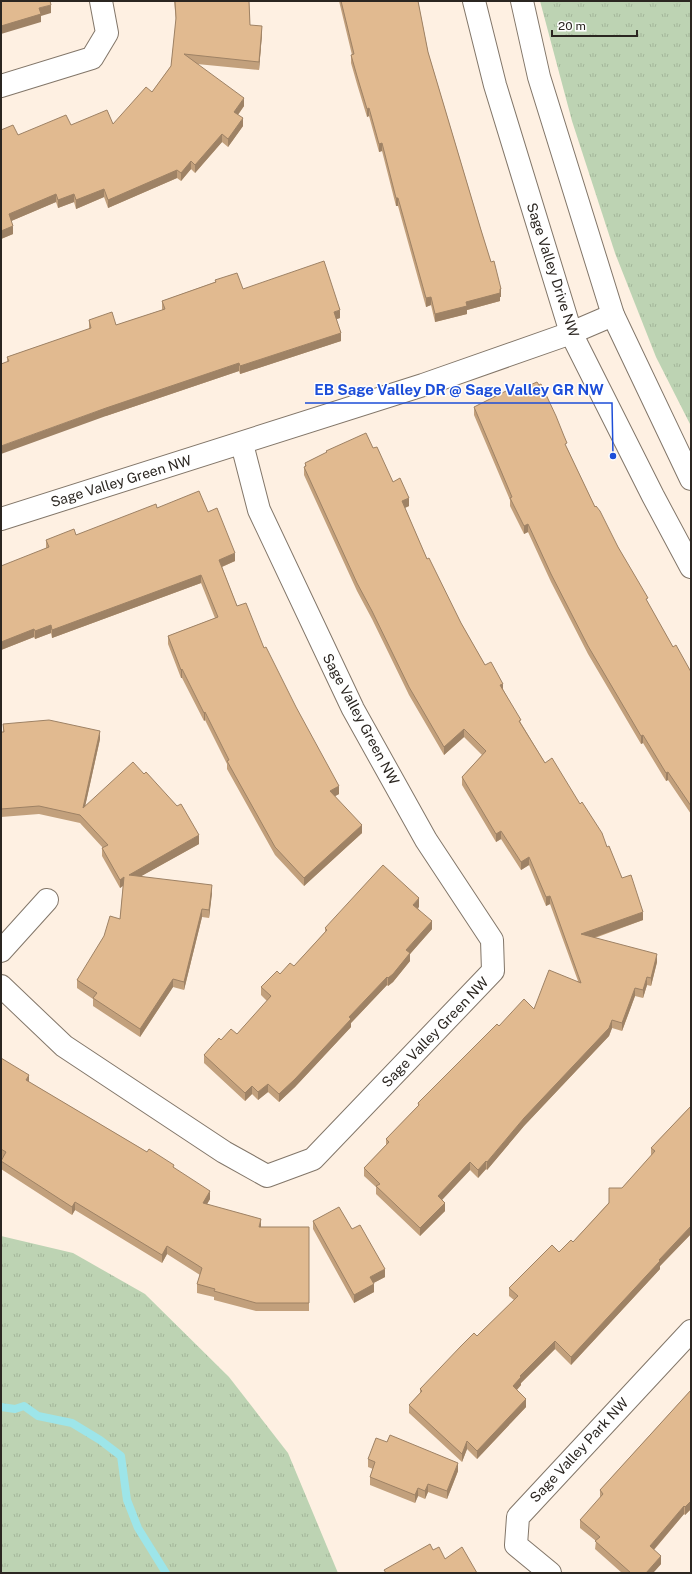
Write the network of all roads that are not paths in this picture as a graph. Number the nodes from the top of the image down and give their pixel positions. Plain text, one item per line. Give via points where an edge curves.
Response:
1 (101, 1) edge
2 (474, 1) edge
3 (522, 1) edge
4 (1, 86) edge
5 (612, 315) junction
6 (571, 333) junction
7 (242, 444) junction
8 (691, 478) edge
9 (1, 519) edge
10 (691, 567) edge
11 (47, 900) dead end
12 (1, 951) edge
13 (1, 986) edge
14 (691, 1330) edge
15 (550, 1573) edge

1 - 4 street via 107,33 92,58
2 - 6 street, Sage Valley Drive NW via 495,85
3 - 5 street via 540,77
5 - 6 street, Sage Valley Green NW
5 - 8 street
6 - 7 street, Sage Valley Green NW
6 - 10 street, Sage Valley Drive NW
7 - 9 street, Sage Valley Green NW
7 - 13 street, Sage Valley Green NW via 258,510 349,702 426,840 492,940 493,971 313,1159 268,1176 224,1152 64,1046
11 - 12 street
14 - 15 street, Sage Valley Park NW via 518,1517 516,1545

